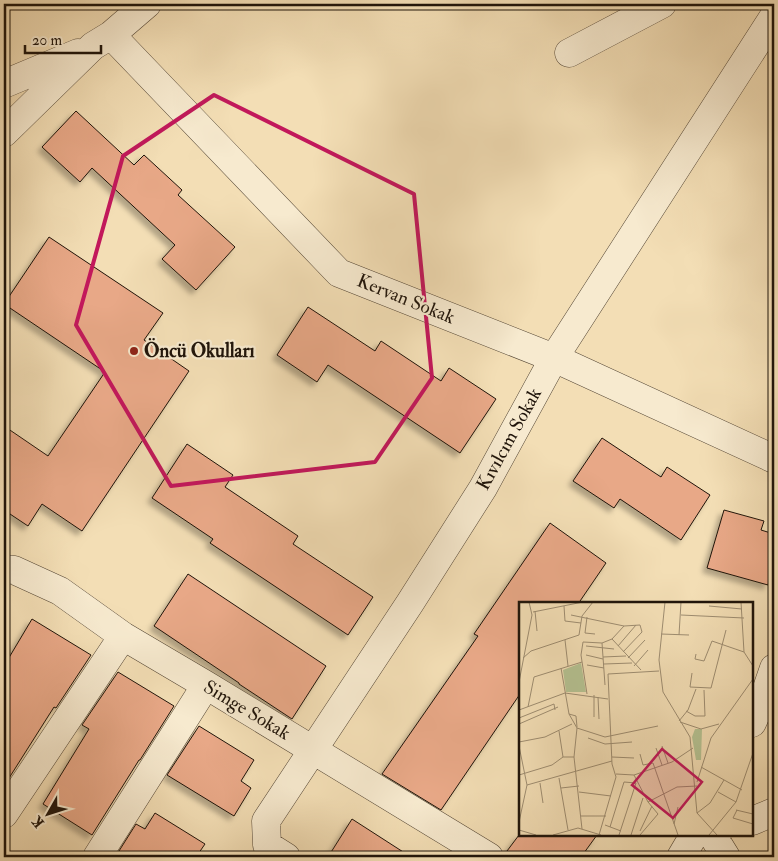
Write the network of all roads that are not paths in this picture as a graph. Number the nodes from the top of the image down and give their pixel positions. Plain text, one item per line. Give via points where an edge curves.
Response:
1 (147, 4) edge
2 (662, 4) edge
3 (774, 16) edge
4 (102, 41) junction
5 (569, 53) dead end
6 (4, 84) edge
7 (4, 133) edge
8 (554, 358) junction
9 (774, 459) edge
10 (4, 569) edge
11 (123, 636) junction
12 (774, 668) edge
13 (206, 685) junction
14 (753, 721) edge
15 (313, 750) junction
16 (774, 812) edge
17 (4, 814) edge
18 (753, 821) edge
19 (693, 836) edge
20 (713, 836) edge
21 (97, 857) edge
22 (286, 857) edge
23 (489, 857) edge
24 (681, 857) edge
25 (726, 857) edge

1 - 4 street
2 - 5 street
3 - 8 street, Kıvılcım Sokak
4 - 6 street
4 - 7 street
4 - 8 street, Kervan Sokak via 339,273
8 - 9 street, Kervan Sokak
8 - 15 street, Kıvılcım Sokak via 483,488
10 - 11 street, Simge Sokak via 14,570 60,591
11 - 13 street, Simge Sokak
11 - 17 street
12 - 14 street
13 - 15 street, Simge Sokak
13 - 21 street
15 - 22 street, Kıvılcım Sokak via 266,821 267,844
15 - 23 street, Simge Sokak
16 - 18 street
19 - 24 street
20 - 25 street

